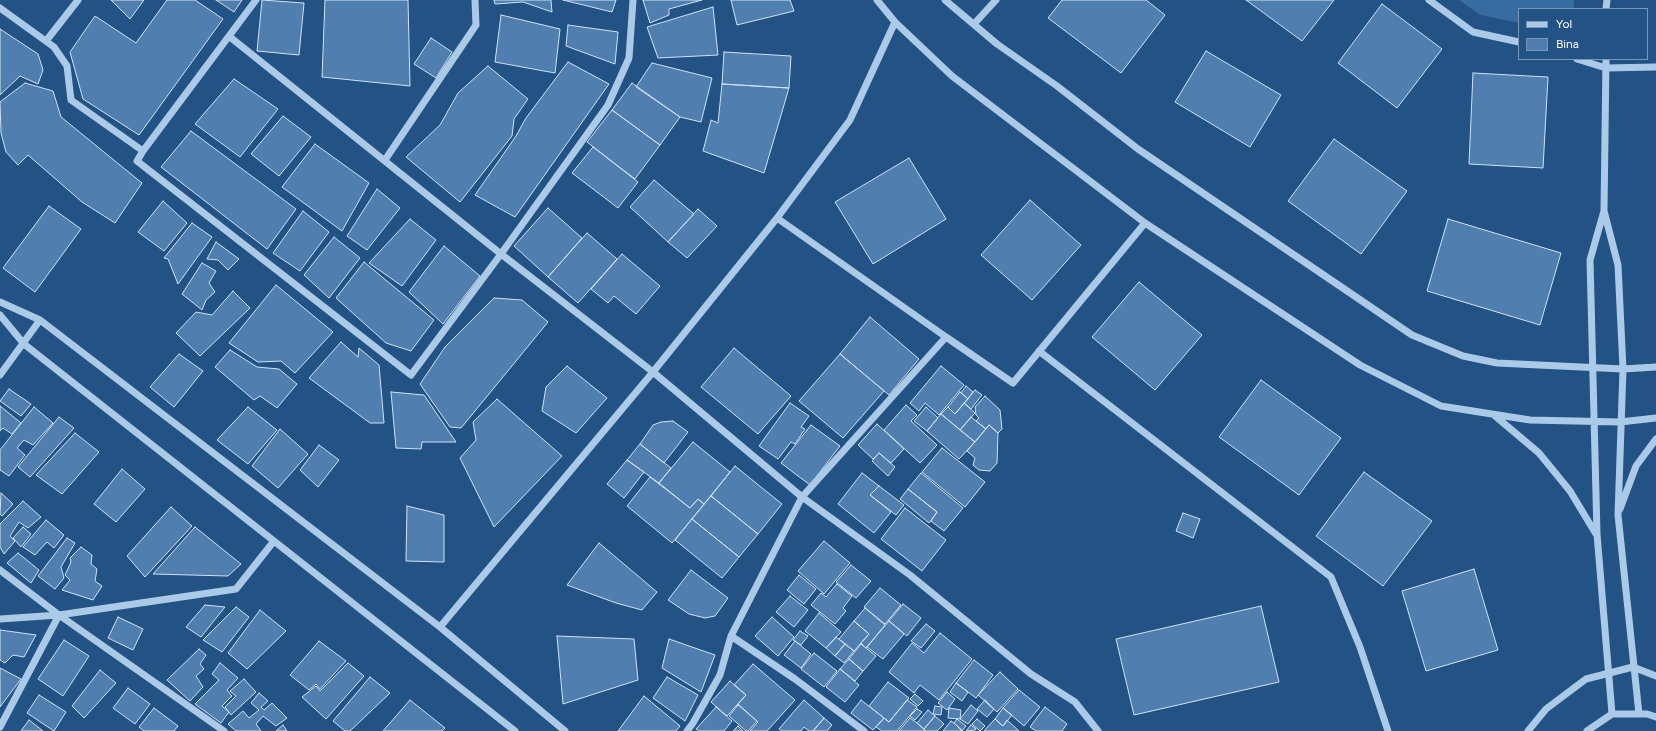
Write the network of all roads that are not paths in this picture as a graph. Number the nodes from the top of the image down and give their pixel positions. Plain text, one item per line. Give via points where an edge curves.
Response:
1 (78, 0) edge
2 (256, 0) edge
3 (476, 0) edge
4 (633, 0) edge
5 (877, 0) edge
6 (945, 0) edge
7 (996, 0) edge
8 (1429, 0) edge
9 (0, 8) edge
10 (895, 22) junction
11 (974, 24) junction
12 (230, 37) junction
13 (46, 41) junction
14 (1518, 42) edge
15 (1580, 60) edge
16 (1606, 60) edge
17 (1656, 67) edge
18 (1606, 68) junction
19 (143, 151) junction
20 (385, 160) junction
21 (1604, 211) junction
22 (776, 218) junction
23 (1145, 223) junction
24 (501, 254) junction
25 (0, 302) edge
26 (0, 315) edge
27 (40, 320) junction
28 (946, 337) junction
29 (24, 344) junction
30 (1039, 351) junction
31 (1656, 367) edge
32 (1592, 368) junction
33 (1623, 369) junction
34 (654, 372) junction
35 (0, 375) edge
36 (1494, 415) junction
37 (1656, 418) edge
38 (1594, 421) junction
39 (1620, 422) junction
40 (1656, 439) edge
41 (802, 497) junction
42 (1618, 515) junction
43 (1596, 534) junction
44 (274, 541) junction
45 (0, 570) edge
46 (59, 615) junction
47 (0, 619) edge
48 (440, 627) junction
49 (731, 636) junction
50 (1633, 667) junction
51 (1607, 674) junction
52 (1656, 676) edge
53 (1612, 714) junction
54 (1639, 714) junction
55 (1656, 717) edge
56 (0, 727) edge
57 (224, 731) edge
58 (515, 731) edge
59 (565, 731) edge
60 (687, 731) edge
61 (864, 731) edge
62 (1098, 731) edge
63 (1388, 731) edge
64 (1528, 731) edge
65 (1587, 731) edge

1 - 13 street
2 - 12 street
3 - 20 street via 476,25
4 - 24 street via 629,58 608,105
5 - 10 street
6 - 11 street
7 - 11 street
8 - 14 street via 1473,32
9 - 13 street
10 - 22 street via 850,120
10 - 23 street via 952,76
11 - 32 street via 997,44 1138,148 1412,335 1463,356 1497,363
12 - 19 street
12 - 20 street
13 - 19 street via 67,66 71,100
15 - 18 street
16 - 18 street
17 - 18 street
18 - 21 street
19 - 24 street via 137,161 411,375
20 - 24 street
21 - 32 street via 1590,260
21 - 33 street via 1618,266
22 - 28 street
22 - 34 street
23 - 30 street
23 - 36 street via 1360,365 1441,406
24 - 34 street
25 - 27 street
26 - 29 street
27 - 29 street
27 - 48 street
28 - 30 street via 1013,383
28 - 41 street
29 - 35 street
29 - 44 street
30 - 63 street via 1331,577 1360,647
31 - 33 street
32 - 33 street
32 - 38 street
33 - 39 street
34 - 41 street
34 - 48 street
36 - 38 street via 1530,420
36 - 43 street via 1539,453 1570,491
37 - 39 street
38 - 39 street
38 - 43 street
39 - 42 street
40 - 42 street via 1636,466
41 - 49 street
41 - 62 street via 910,575 1031,674 1075,702
42 - 50 street
43 - 51 street
44 - 46 street via 236,588
44 - 58 street
45 - 46 street
46 - 47 street
46 - 56 street
46 - 57 street
48 - 59 street
49 - 60 street via 720,675
49 - 61 street via 795,679
50 - 51 street
50 - 52 street
50 - 54 street
51 - 53 street
51 - 64 street via 1586,679 1546,709
53 - 54 street
53 - 65 street
54 - 55 street

